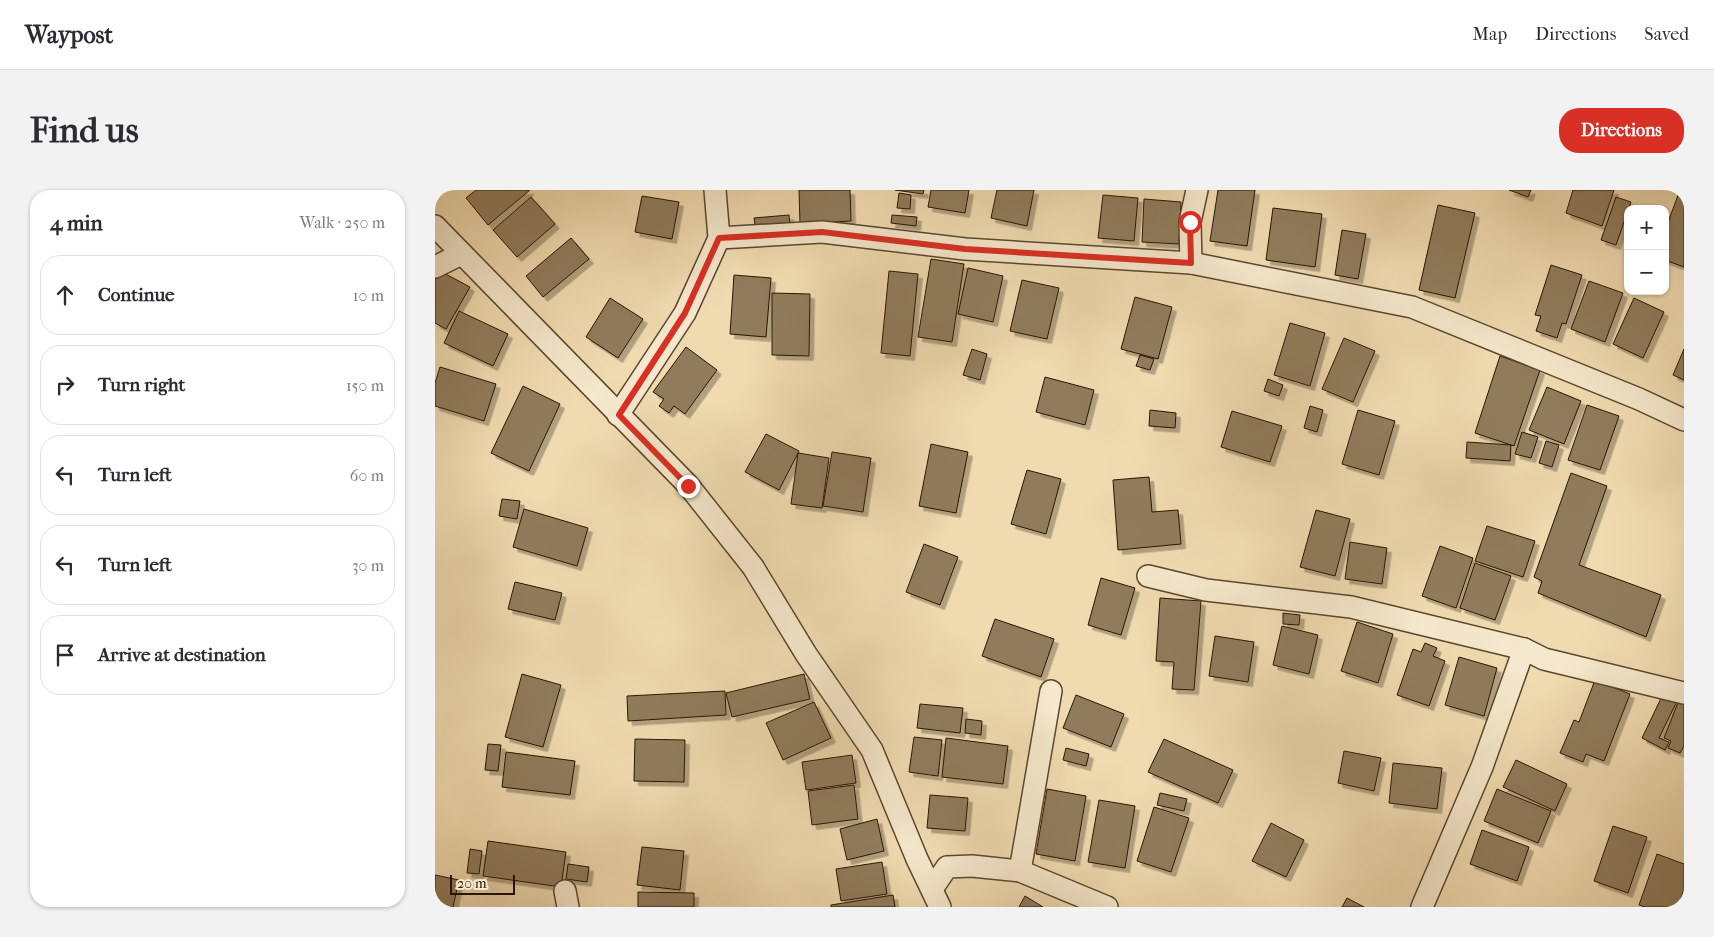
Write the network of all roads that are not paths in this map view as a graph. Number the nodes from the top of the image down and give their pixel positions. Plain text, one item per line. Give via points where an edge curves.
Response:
1 (715, 190) edge
2 (1197, 190) edge
3 (435, 226) edge
4 (719, 238) junction
5 (461, 254) junction
6 (1191, 263) junction
7 (435, 267) edge
8 (619, 415) junction
9 (1684, 420) edge
10 (1148, 576) dead end
11 (1523, 649) junction
12 (1051, 691) dead end
13 (1684, 693) edge
14 (1020, 871) junction
15 (936, 898) edge
16 (1107, 907) edge
17 (1423, 907) edge

1 - 4 street
2 - 6 street via 1190,222
3 - 5 street
4 - 6 street via 822,232 965,249
4 - 8 street via 685,313
5 - 7 street
5 - 8 street
6 - 9 street via 1412,307
8 - 15 street via 688,486 753,566 805,654 872,750
10 - 11 street via 1206,590 1351,607
11 - 13 street via 1544,659
11 - 17 street via 1482,767
12 - 14 street
14 - 15 street via 947,867
14 - 16 street

